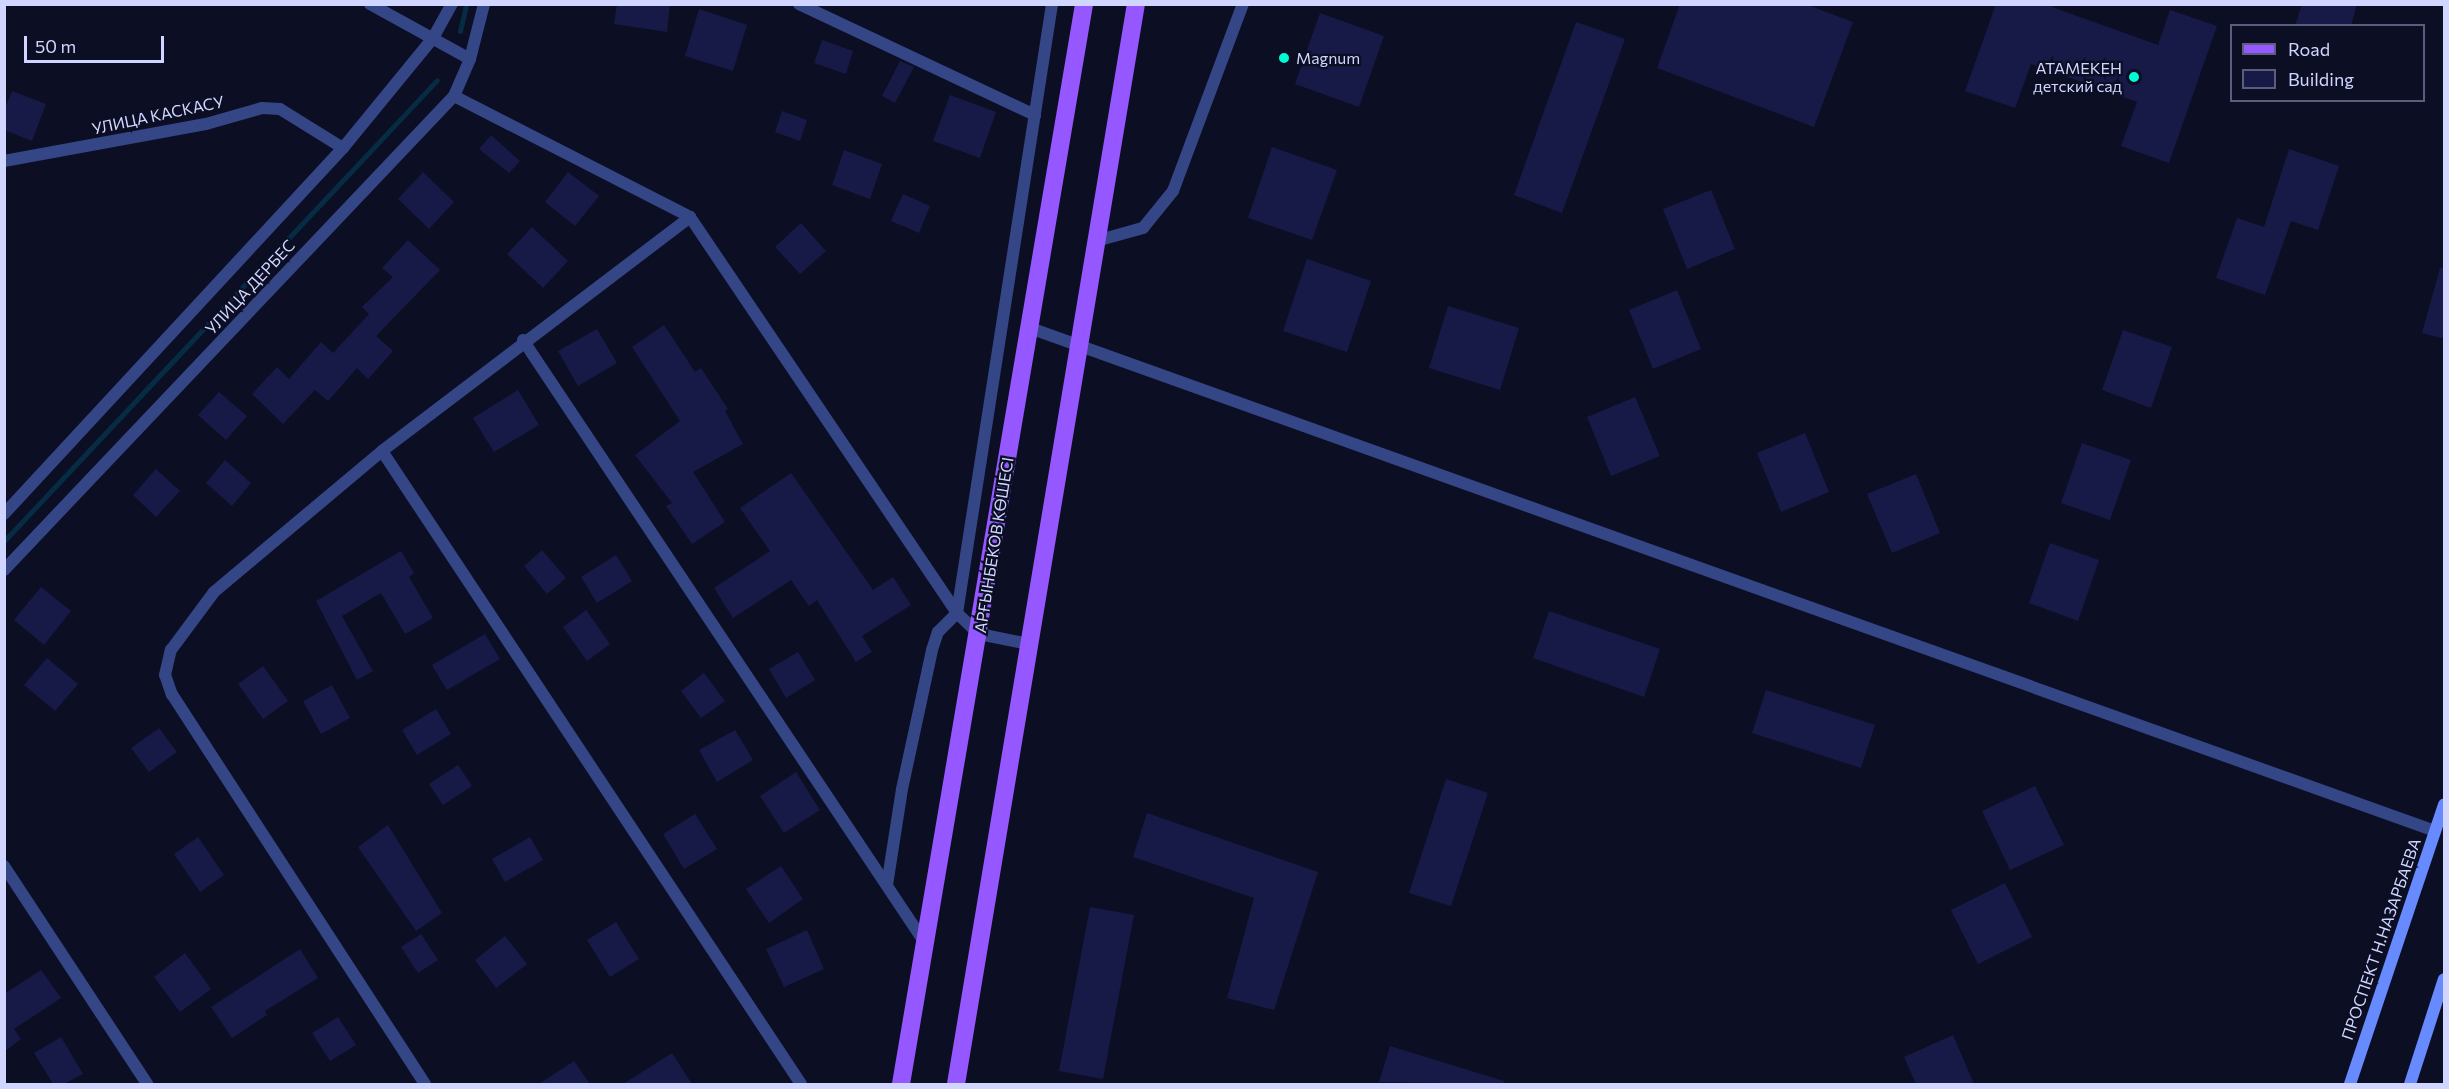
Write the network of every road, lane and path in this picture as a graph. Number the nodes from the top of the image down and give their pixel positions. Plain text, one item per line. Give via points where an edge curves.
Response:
1 (370, 4) edge
2 (452, 4) edge
3 (484, 4) edge
4 (799, 4) edge
5 (1052, 4) edge
6 (1084, 4) edge
7 (1136, 4) edge
8 (1243, 4) edge
9 (433, 38) junction
10 (470, 59) junction
11 (454, 96) junction
12 (1035, 115) junction
13 (343, 148) junction
14 (4, 161) edge
15 (690, 217) junction
16 (1096, 241) junction
17 (1030, 328) junction
18 (523, 340) junction
19 (1077, 345) junction
20 (382, 451) junction
21 (4, 514) edge
22 (4, 570) edge
23 (957, 614) junction
24 (979, 634) junction
25 (1029, 644) junction
26 (2445, 804) edge
27 (2435, 831) junction
28 (4, 866) edge
29 (887, 885) junction
30 (925, 943) junction
31 (2445, 979) edge
32 (147, 1084) edge
33 (425, 1084) edge
34 (801, 1084) edge
35 (901, 1084) edge
36 (956, 1084) edge
37 (2350, 1084) edge
38 (2410, 1084) edge

1 - 9 street
2 - 9 street, УЛИЦА ДЕРБЕС
3 - 10 street, УЛИЦА ДЕРБЕС
4 - 12 street
5 - 12 street
6 - 17 main road, АРҒЫНБЕКОВ КӨШЕСІ
7 - 16 main road
8 - 16 street via 1173,191 1143,228
9 - 10 street
9 - 13 street, УЛИЦА ДЕРБЕС
10 - 11 street, УЛИЦА ДЕРБЕС
11 - 15 street
11 - 22 street, УЛИЦА ДЕРБЕС
12 - 23 street
13 - 14 street, УЛИЦА КАСКАСУ via 280,109 262,108 206,124
13 - 21 street, УЛИЦА ДЕРБЕС
15 - 18 street
15 - 23 street
16 - 19 main road
17 - 19 street
17 - 24 main road, АРҒЫНБЕКОВ КӨШЕСІ
18 - 20 street
18 - 29 street
19 - 25 main road
19 - 27 street
20 - 33 street via 214,592 171,650 165,675 172,695
20 - 34 street
23 - 24 street
23 - 29 street via 938,632 932,650 902,789
24 - 25 street
24 - 30 main road, АРҒЫНБЕКОВ КӨШЕСІ
25 - 36 main road
26 - 27 main road, ПРОСПЕКТ Н.НАЗАРБАЕВА
27 - 37 main road, ПРОСПЕКТ Н.НАЗАРБАЕВА
28 - 32 street
29 - 30 street
30 - 35 main road, АРҒЫНБЕКОВ КӨШЕСІ
31 - 38 main road

